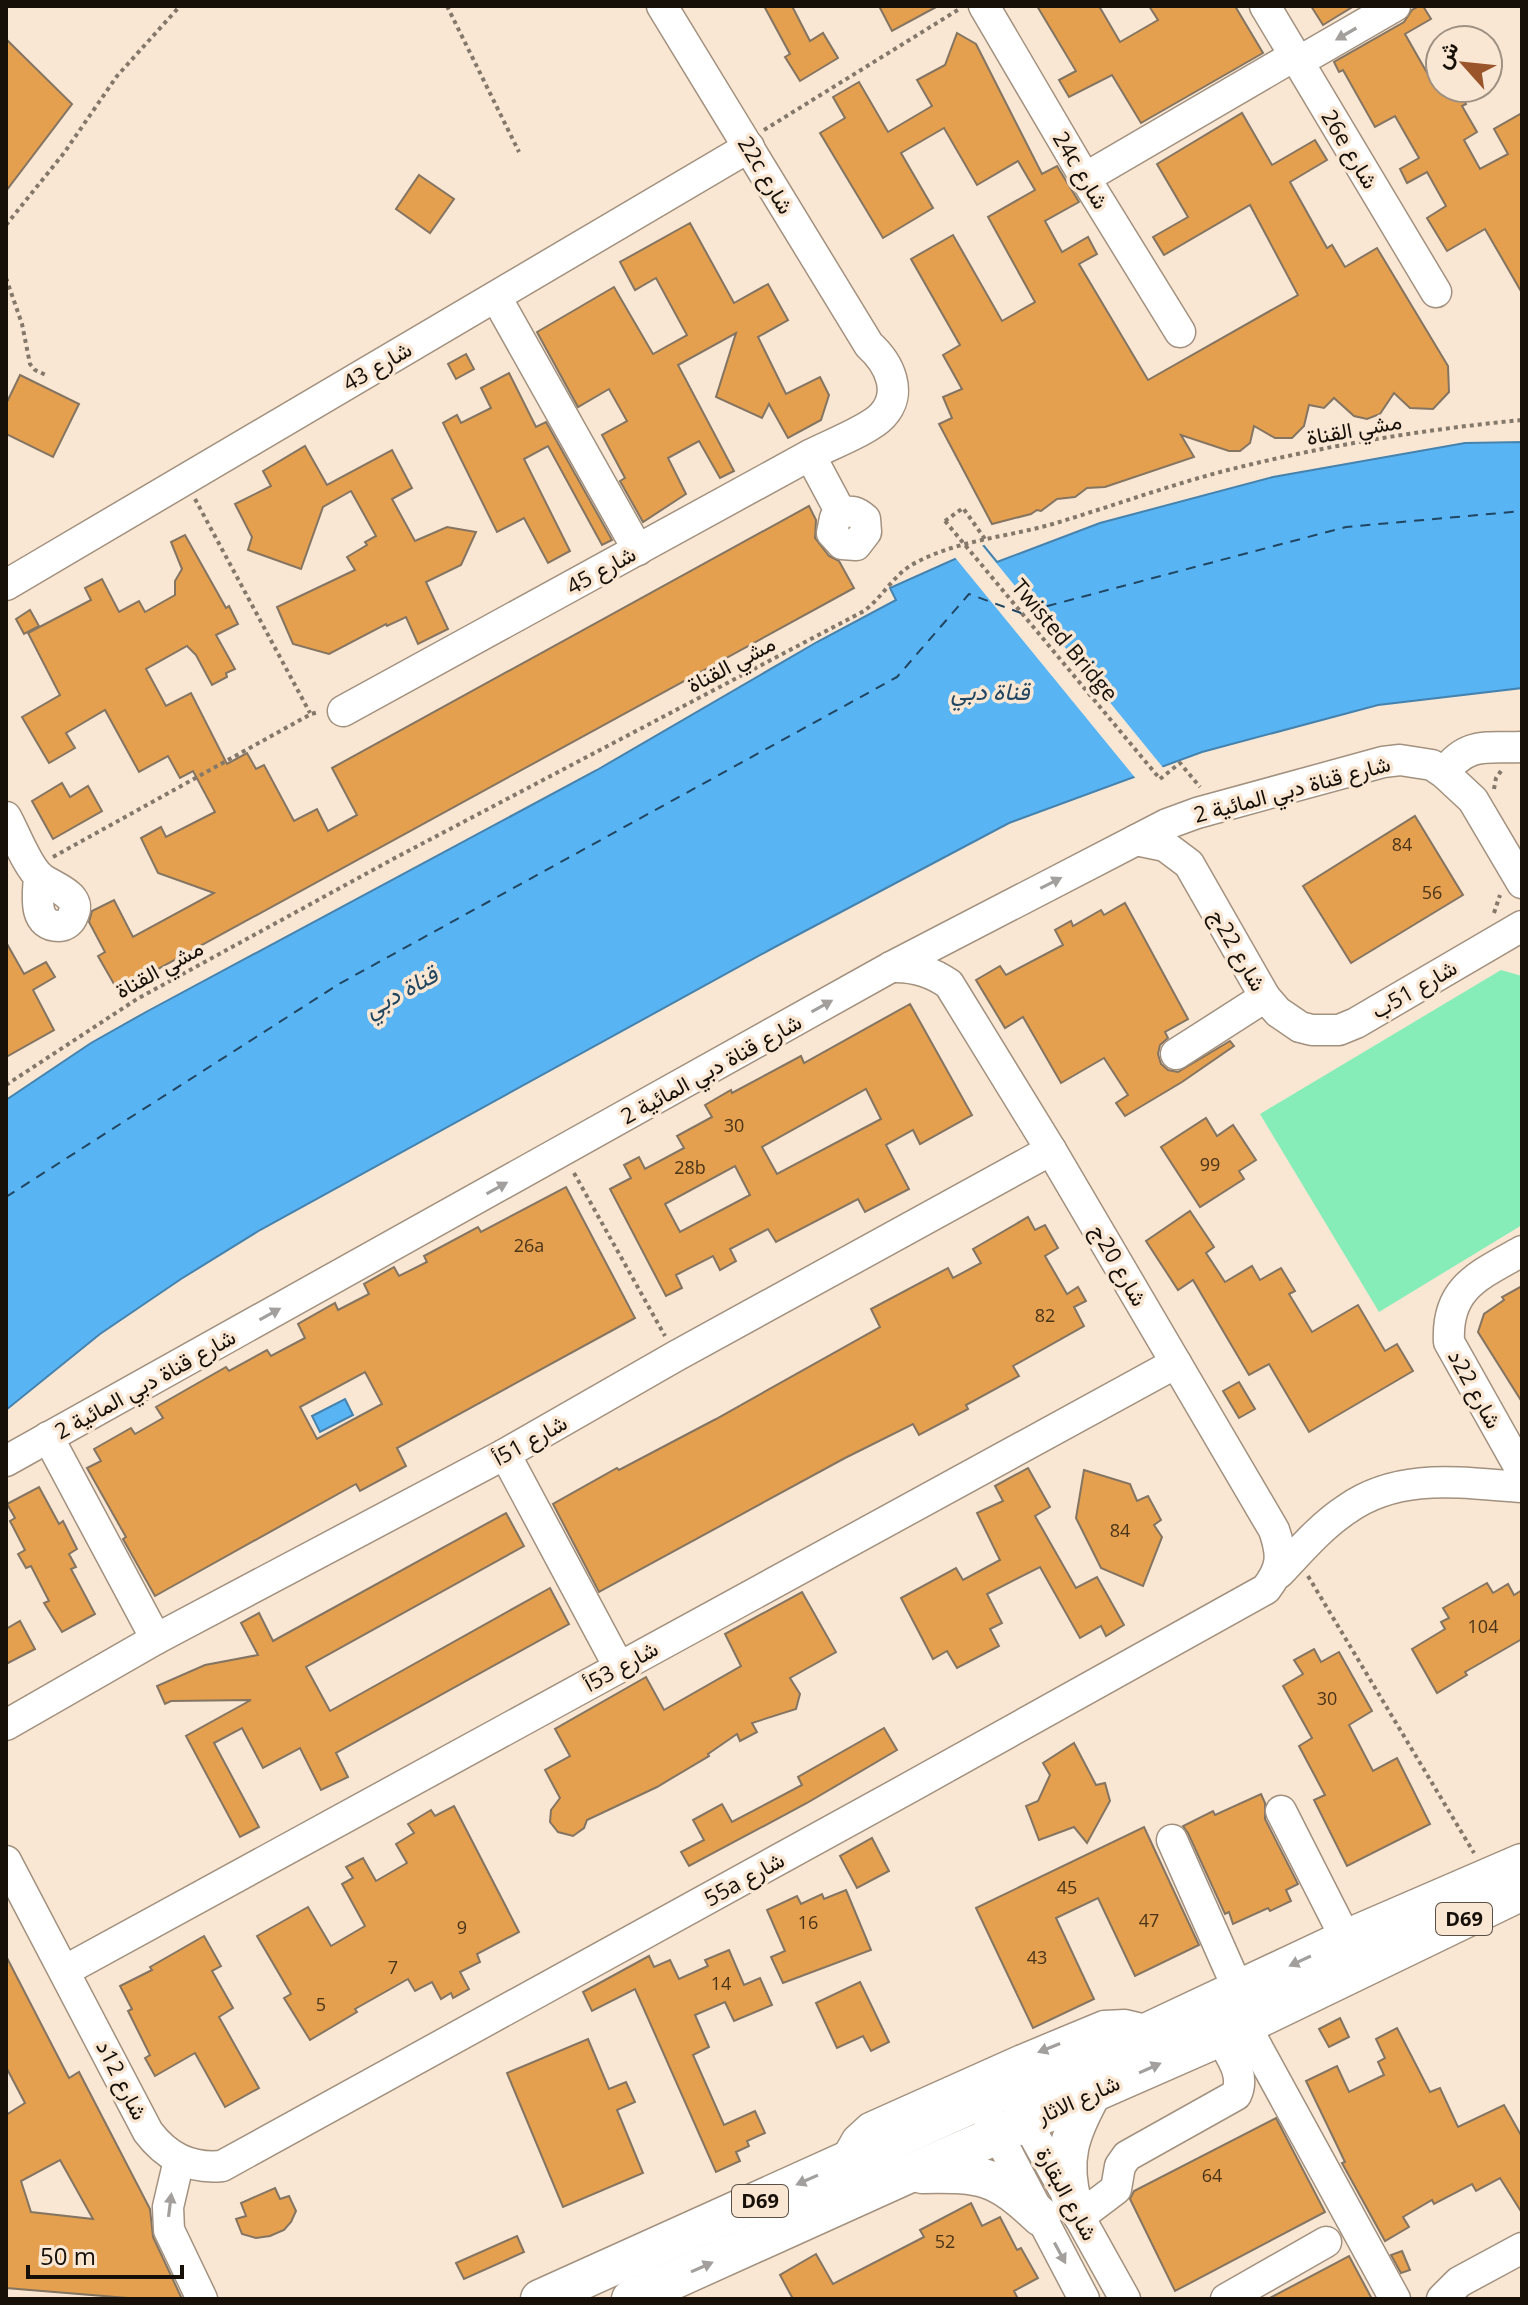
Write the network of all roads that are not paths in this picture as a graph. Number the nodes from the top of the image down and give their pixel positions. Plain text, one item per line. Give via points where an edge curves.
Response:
1 (662, 6) edge
2 (984, 6) edge
3 (1265, 6) edge
4 (1395, 6) edge
5 (1296, 59) junction
6 (747, 144) junction
7 (1085, 178) junction
8 (1436, 292) dead end
9 (496, 297) junction
10 (1180, 332) dead end
11 (860, 430) joint
12 (810, 455) junction
13 (841, 513) dead end
14 (638, 550) junction
15 (6, 585) edge
16 (343, 711) road end
17 (1510, 755) edge
18 (1444, 773) junction
19 (1483, 795) junction
20 (1198, 800) junction
21 (6, 817) edge
22 (1136, 840) junction
23 (1189, 864) junction
24 (36, 872) road end
25 (1510, 884) edge
26 (1522, 926) edge
27 (961, 930) junction
28 (891, 967) junction
29 (949, 984) junction
30 (1265, 997) junction
31 (1300, 1027) joint
32 (1176, 1054) dead end
33 (1051, 1150) junction
34 (1522, 1251) edge
35 (1176, 1363) junction
36 (48, 1437) junction
37 (505, 1454) junction
38 (6, 1461) edge
39 (1522, 1472) edge
40 (1522, 1487) edge
41 (1283, 1561) junction
42 (156, 1639) junction
43 (619, 1667) junction
44 (6, 1725) edge
45 (1281, 1811) dead end
46 (1172, 1840) dead end
47 (1522, 1847) edge
48 (6, 1861) edge
49 (1522, 1863) edge
50 (1522, 1891) edge
51 (1448, 1895) junction
52 (1522, 1911) edge
53 (1346, 1939) junction
54 (1406, 1947) junction
55 (66, 1970) junction
56 (1234, 2017) junction
57 (1150, 2031) junction
58 (1092, 2093) junction
59 (994, 2095) junction
60 (1011, 2129) junction
61 (179, 2160) junction
62 (844, 2163) junction
63 (908, 2174) junction
64 (1064, 2213) junction
65 (1326, 2242) dead end
66 (1522, 2248) edge
67 (202, 2299) edge
68 (540, 2299) edge
69 (631, 2299) edge
70 (1084, 2299) edge
71 (1125, 2299) edge
72 (1226, 2299) edge
73 (1395, 2299) edge
74 (1442, 2299) edge

1 - 6 street, 22c شارع
2 - 7 street, 24c شارع
3 - 5 street, 26e شارع
4 -> 5 street
5 - 7 street
5 - 8 street, 26e شارع
6 - 9 street, شارع 43
6 - 11 street, 22c شارع via 869,345 877,385
7 - 10 street, 24c شارع
9 - 14 street
9 - 15 street, شارع 43
11 - 12 street, شارع 45
12 - 13 street
12 - 14 street, شارع 45
14 - 16 street, شارع 45
17 - 18 street via 1483,746 1471,749
17 - 19 street via 1484,765 1475,781
18 - 19 street, شارع قناة دبي المائية 2
18 - 20 street, شارع قناة دبي المائية 2 via 1418,762 1383,762
19 - 25 street, شارع قناة دبي المائية 2
20 - 22 street, شارع قناة دبي المائية 2
20 - 23 street via 1188,838
21 - 24 street
22 - 23 street, شارع 22ج via 1165,846
27 -> 22 street, شارع قناة دبي المائية 2
23 - 30 street, شارع 22ج
26 - 31 street, شارع 51ب via 1347,1027 1325,1032
27 - 28 street, شارع قناة دبي المائية 2
27 - 29 street via 950,950
28 - 29 street via 916,968
36 -> 28 street, شارع قناة دبي المائية 2
29 - 33 street, شارع 20ج
30 - 31 street, شارع 22ج
30 - 32 street
33 - 35 street, شارع 20ج
33 - 37 street, شارع 51أ
34 - 39 street, شارع 22د via 1464,1288 1448,1322 1449,1342
35 - 41 street, شارع 20ج via 1274,1530
35 - 43 street, شارع 53أ
36 - 38 street, شارع قناة دبي المائية 2
36 - 42 street
37 - 42 street, شارع 51أ
37 - 43 street
40 - 41 street, 55a شارع via 1424,1481 1386,1489 1348,1508
41 - 61 street, 55a شارع via 1259,1595 222,2166
42 - 44 street, شارع 51أ
43 - 55 street, شارع 53أ
45 - 53 street
46 - 56 street
47 - 51 main road
48 - 55 street, شارع 12د
49 - 51 main road, شارع الاثار / D69
50 - 54 main road, شارع الاثار / D69
51 - 53 main road, شارع الاثار / D69
52 - 54 street via 1434,1945
53 -> 56 main road, شارع الاثار / D69
54 - 56 main road, شارع الاثار / D69
55 - 61 street, شارع 12د via 148,2132
56 - 57 main road, شارع الاثار / D69
58 -> 56 main road, شارع الاثار / D69
56 - 64 street via 1241,2083 1236,2095 1127,2156 1116,2189
56 - 73 street
57 - 59 main road, شارع الاثار / D69
57 -> 62 street via 1104,2026 1022,2060 870,2128
58 - 60 main road, شارع الاثار / D69
58 - 64 main road via 1068,2147
59 - 60 main road via 974,2111 982,2123
59 - 60 main road via 1020,2093 1029,2113
59 - 62 main road, شارع الاثار / D69
60 - 63 main road, شارع الاثار / D69
60 - 64 street, شارع البقارة
67 -> 61 street via 169,2230 168,2207
62 -> 68 main road, شارع الاثار / D69
63 - 64 main road via 984,2176
69 -> 63 main road, شارع الاثار / D69
64 -> 70 street, شارع البقارة
64 - 71 street, شارع البقارة
65 - 72 street
66 - 74 street via 1459,2282

